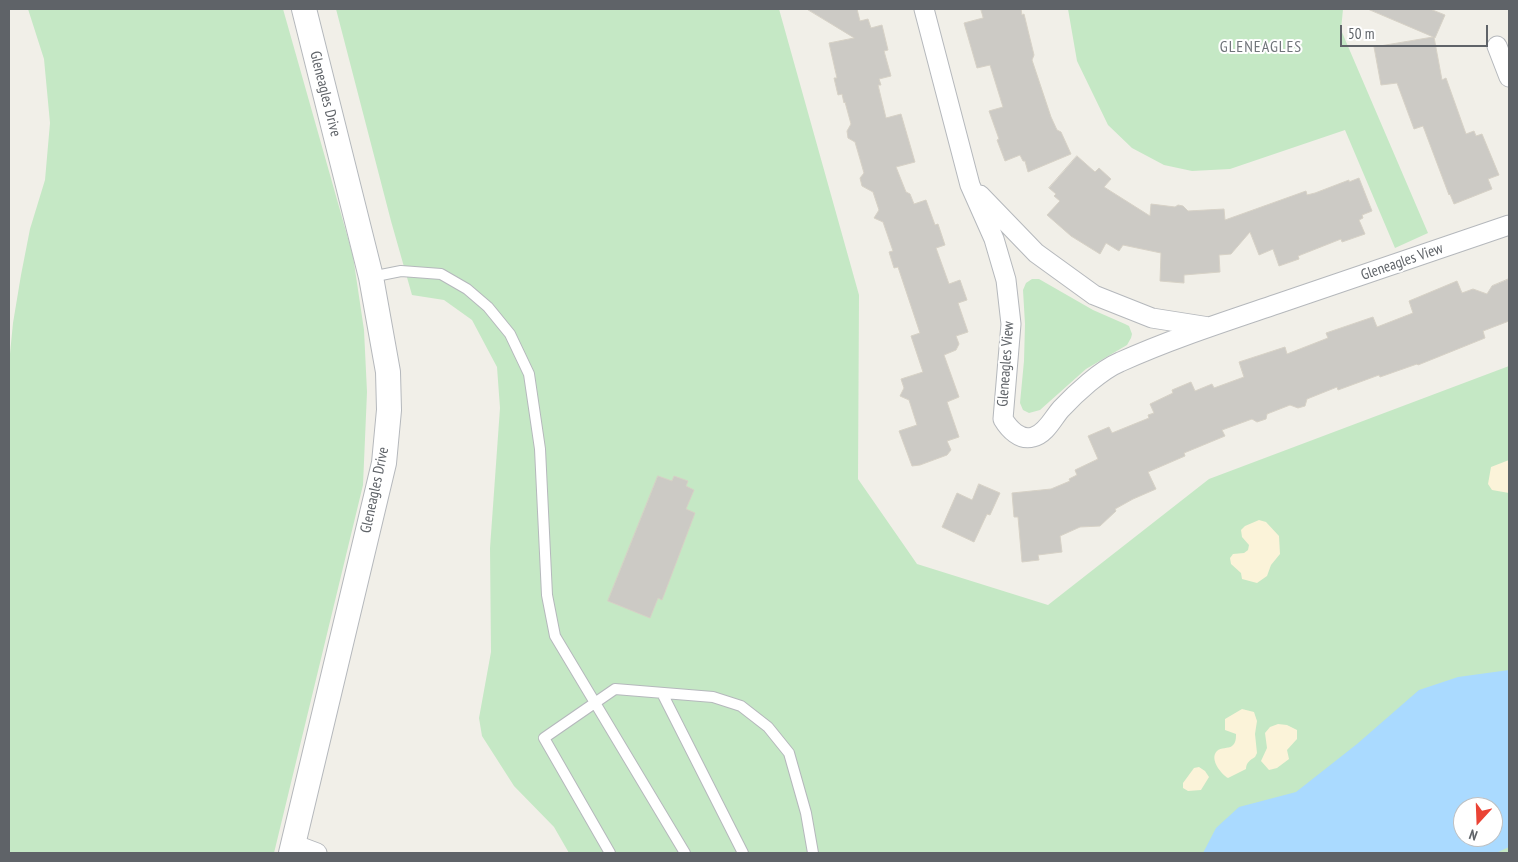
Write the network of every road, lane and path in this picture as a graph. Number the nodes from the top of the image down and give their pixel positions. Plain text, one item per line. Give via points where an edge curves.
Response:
1 (304, 9) edge
2 (924, 9) edge
3 (1497, 46) dead end
4 (1509, 77) edge
5 (970, 185) junction
6 (1509, 225) edge
7 (371, 277) junction
8 (1210, 327) junction
9 (662, 693) junction
10 (595, 702) junction
11 (292, 848) edge
12 (317, 853) edge
13 (610, 853) edge
14 (685, 853) edge
15 (744, 853) edge
16 (814, 853) edge

1 - 7 street, Gleneagles Drive
2 - 5 street, Gleneagles View
3 - 4 street
5 - 8 street, Gleneagles View via 1036,253 1094,295 1152,318
5 - 8 street, Gleneagles View via 994,239 1006,280 1011,324 1003,419 1007,427 1018,435 1027,439 1042,433 1082,388 1118,362
6 - 8 street, Gleneagles View
7 - 10 lane via 400,271 441,274 467,289 488,307 510,334 529,374 540,449 547,595 555,636
7 - 11 street, Gleneagles Drive via 388,372 389,410 384,463
9 - 10 lane via 615,689
9 - 15 lane
9 - 16 lane via 713,697 741,706 768,726 789,753
10 - 13 lane via 544,738
10 - 14 lane
11 - 12 street

